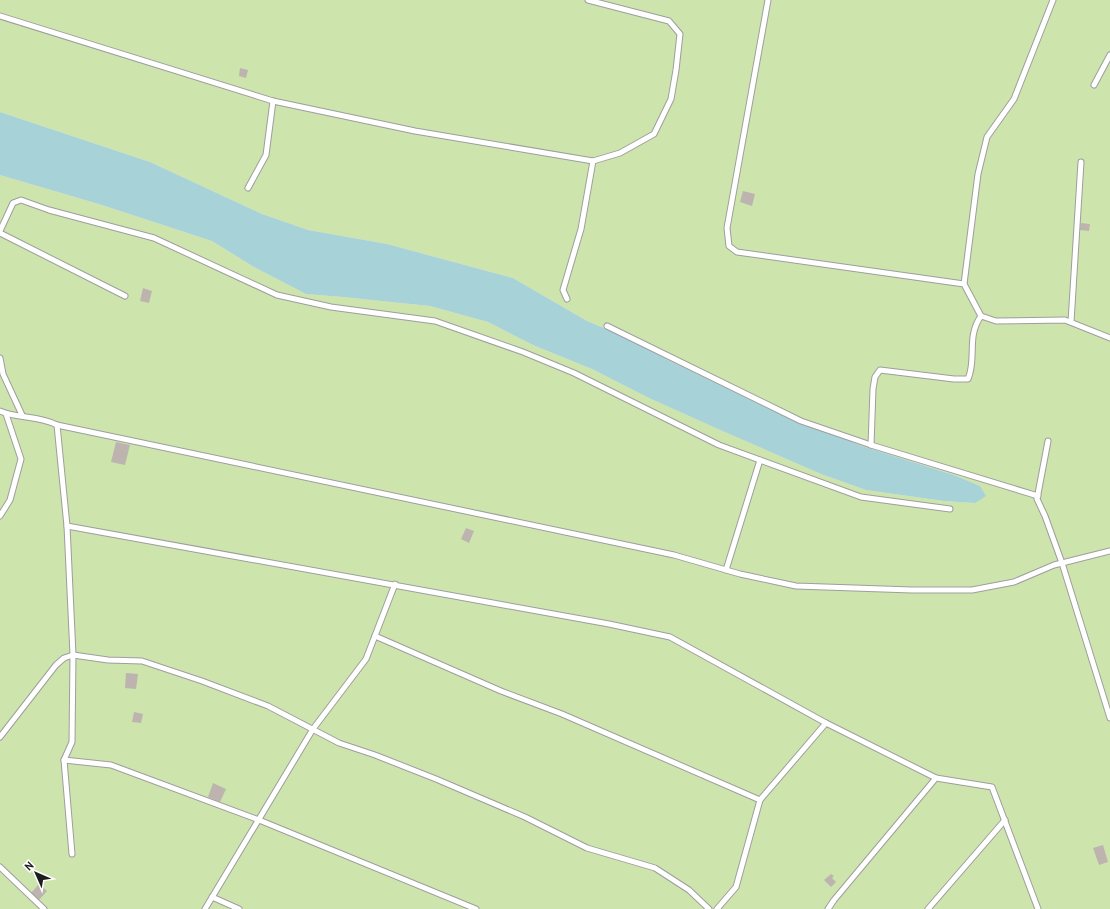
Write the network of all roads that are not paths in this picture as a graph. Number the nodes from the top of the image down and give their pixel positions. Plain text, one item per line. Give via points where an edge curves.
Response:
1 (588, 0) edge
2 (768, 0) edge
3 (1053, 0) edge
4 (0, 16) edge
5 (1110, 54) edge
6 (1094, 85) dead end
7 (273, 101) junction
8 (592, 161) junction
9 (1081, 162) dead end
10 (248, 188) dead end
11 (0, 232) edge
12 (964, 284) junction
13 (125, 296) dead end
14 (567, 299) dead end
15 (981, 316) junction
16 (1071, 322) junction
17 (607, 326) dead end
18 (1110, 338) edge
19 (0, 358) edge
20 (0, 411) edge
21 (6, 414) junction
22 (22, 415) junction
23 (57, 425) junction
24 (1048, 441) dead end
25 (871, 445) junction
26 (760, 460) junction
27 (1038, 496) junction
28 (950, 509) dead end
29 (0, 516) edge
30 (67, 526) junction
31 (1110, 551) edge
32 (1062, 563) junction
33 (726, 570) junction
34 (395, 584) junction
35 (375, 636) junction
36 (73, 655) junction
37 (1110, 718) edge
38 (826, 723) junction
39 (313, 729) junction
40 (0, 737) edge
41 (64, 760) junction
42 (936, 778) junction
43 (760, 800) junction
44 (259, 820) junction
45 (1004, 820) junction
46 (72, 854) dead end
47 (0, 867) edge
48 (212, 897) junction
49 (44, 909) edge
50 (205, 909) edge
51 (239, 909) edge
52 (476, 909) edge
53 (709, 909) edge
54 (718, 909) edge
55 (828, 909) edge
56 (928, 909) edge
57 (1038, 909) edge

1 - 8 lane via 669,21 680,34 671,99 654,134 620,153
2 - 12 lane via 727,228 729,246 737,252
3 - 12 lane via 1014,99 987,137 978,174
4 - 7 lane
5 - 6 lane
7 - 8 lane via 415,131
7 - 10 lane via 266,154
8 - 14 lane via 581,229 563,290
9 - 16 lane
11 - 13 lane
11 - 26 lane via 13,203 21,200 154,238 277,295 331,307 435,321 574,373 719,445
12 - 15 lane
15 - 16 lane via 996,321
15 - 25 lane via 972,342 972,372 968,379 880,370 875,377 873,389
16 - 18 lane
17 - 25 lane via 800,421
19 - 22 lane via 3,374
20 - 21 lane
21 - 22 lane
21 - 29 lane via 21,460 10,500
22 - 23 lane via 37,417
23 - 30 lane
23 - 33 lane via 594,537
24 - 27 lane
25 - 27 lane
26 - 28 lane via 861,497
26 - 33 lane
27 - 32 lane via 1037,500
30 - 34 lane
30 - 36 lane
31 - 32 lane
32 - 33 lane via 1014,582 972,590 796,586
32 - 37 lane
34 - 35 lane
34 - 38 lane via 670,637
35 - 39 lane via 366,659
35 - 43 lane
36 - 39 lane via 142,661 168,669 268,706
36 - 40 lane via 56,665
36 - 41 lane via 72,742
38 - 42 lane
38 - 43 lane
39 - 44 lane
39 - 53 lane via 339,743 429,776 504,808 588,848 655,868 689,890
41 - 44 lane via 111,764
41 - 46 lane
42 - 45 lane via 992,787
42 - 55 lane
43 - 54 lane via 736,887
44 - 48 lane
44 - 52 lane
45 - 56 lane
45 - 57 lane
47 - 49 lane
48 - 50 lane
48 - 51 lane

